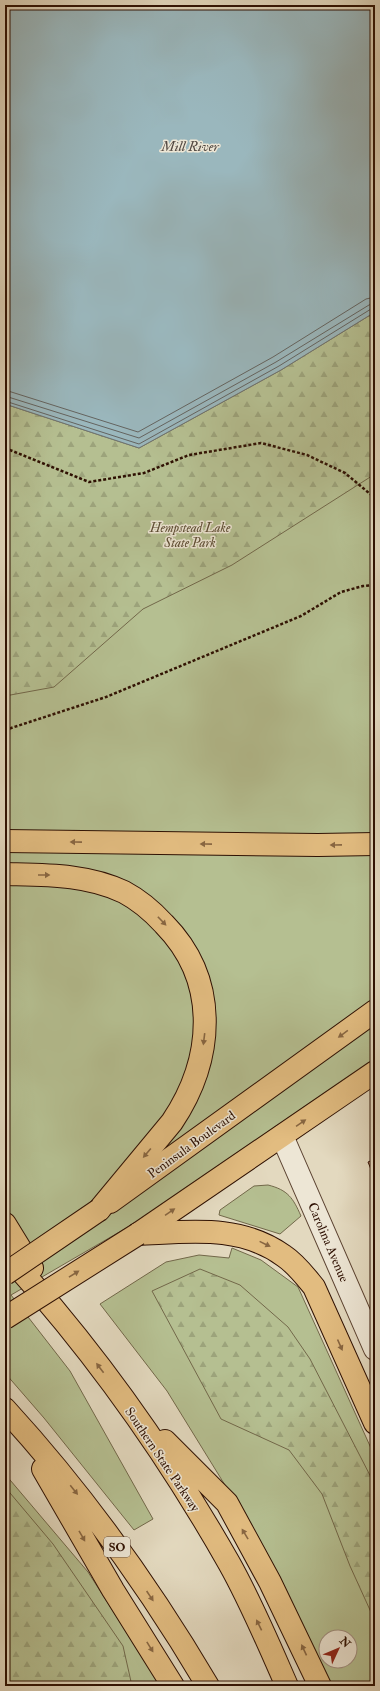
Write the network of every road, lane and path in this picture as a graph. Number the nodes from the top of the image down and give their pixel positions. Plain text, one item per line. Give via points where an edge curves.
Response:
1 (5, 448) edge
2 (375, 498) edge
3 (375, 585) edge
4 (5, 730) edge
5 (5, 841) edge
6 (375, 844) edge
7 (5, 874) edge
8 (375, 1012) edge
9 (375, 1072) edge
10 (282, 1136) junction
11 (99, 1210) junction
12 (5, 1224) edge
13 (138, 1234) junction
14 (5, 1253) edge
15 (5, 1274) edge
16 (5, 1318) edge
17 (71, 1330) junction
18 (375, 1349) edge
19 (123, 1399) junction
20 (9, 1414) edge
21 (375, 1423) edge
22 (173, 1686) edge
23 (208, 1686) edge
24 (287, 1686) edge
25 (320, 1686) edge

1 - 2 path via 89,482 144,473 189,455 261,443 307,455 345,473
3 - 4 path via 341,592 301,616 106,697
6 -> 5 main road
7 -> 11 main road via 70,877 89,880 124,892 156,915 182,945 203,995 205,1031 194,1083 172,1122
8 -> 11 main road, Peninsula Boulevard
10 -> 9 main road
13 -> 10 main road
10 - 18 street, Carolina Avenue
11 - 15 main road, Peninsula Boulevard, bridge
12 - 17 main road
16 -> 13 main road, bridge
13 -> 21 main road via 228,1232 264,1244 285,1256 314,1288
14 - 17 main road, Southern State Parkway
19 -> 17 main road, Southern State Parkway
24 -> 19 main road, Southern State Parkway via 229,1564 178,1477
25 -> 19 main road via 274,1588 227,1503
20 -> 22 main road
20 -> 23 main road, SO via 76,1493 110,1538

